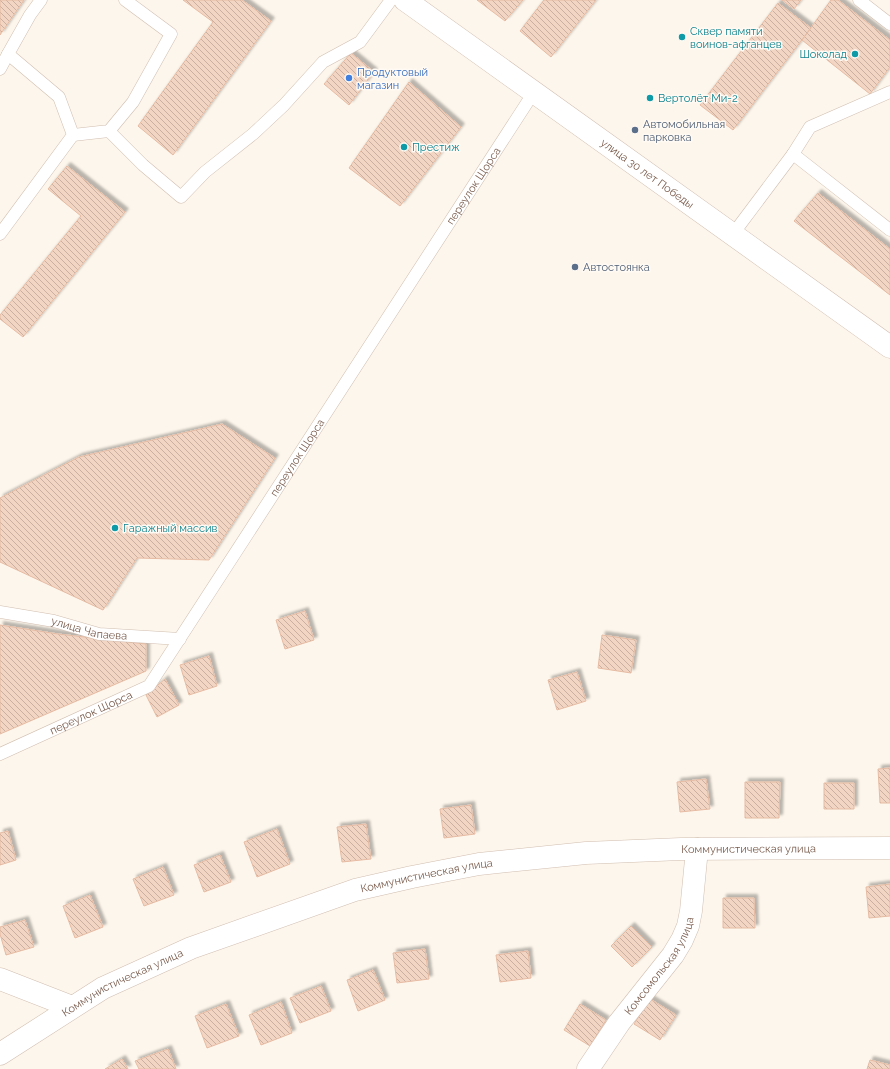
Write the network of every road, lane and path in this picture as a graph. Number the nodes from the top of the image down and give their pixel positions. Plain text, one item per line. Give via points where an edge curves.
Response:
1 (41, 0) edge
2 (125, 0) edge
3 (391, 0) edge
4 (405, 0) edge
5 (859, 0) edge
6 (890, 24) edge
7 (8, 54) junction
8 (0, 69) edge
9 (534, 92) junction
10 (890, 92) edge
11 (109, 131) junction
12 (73, 135) junction
13 (793, 154) junction
14 (890, 230) edge
15 (0, 234) edge
16 (733, 234) junction
17 (890, 347) edge
18 (0, 612) edge
19 (180, 639) junction
20 (0, 754) edge
21 (890, 848) edge
22 (697, 850) junction
23 (0, 979) edge
24 (72, 1007) junction
25 (0, 1054) edge
26 (588, 1069) edge

1 - 7 lane
2 - 11 lane via 171,34 133,102
3 - 11 lane via 360,42 323,62 284,105 253,134 205,172 181,197 143,165
4 - 9 street, улица 30 лет Победы
5 - 6 lane
7 - 8 lane
7 - 12 lane via 59,97
9 - 16 street, улица 30 лет Победы
9 - 19 lane, переулок Щорса
10 - 13 lane via 810,127
11 - 12 lane
12 - 15 lane
13 - 14 lane
13 - 16 lane
16 - 17 street, улица 30 лет Победы
18 - 19 lane, улица Чапаева via 54,621 99,634
19 - 20 lane, переулок Щорса via 149,686
21 - 22 street, Коммунистическая улица
22 - 24 street, Коммунистическая улица via 586,853 479,864 355,890 191,948 103,988
22 - 26 street, Комсомольская улица via 688,926 682,940 619,1023
23 - 24 street
24 - 25 street, Коммунистическая улица

